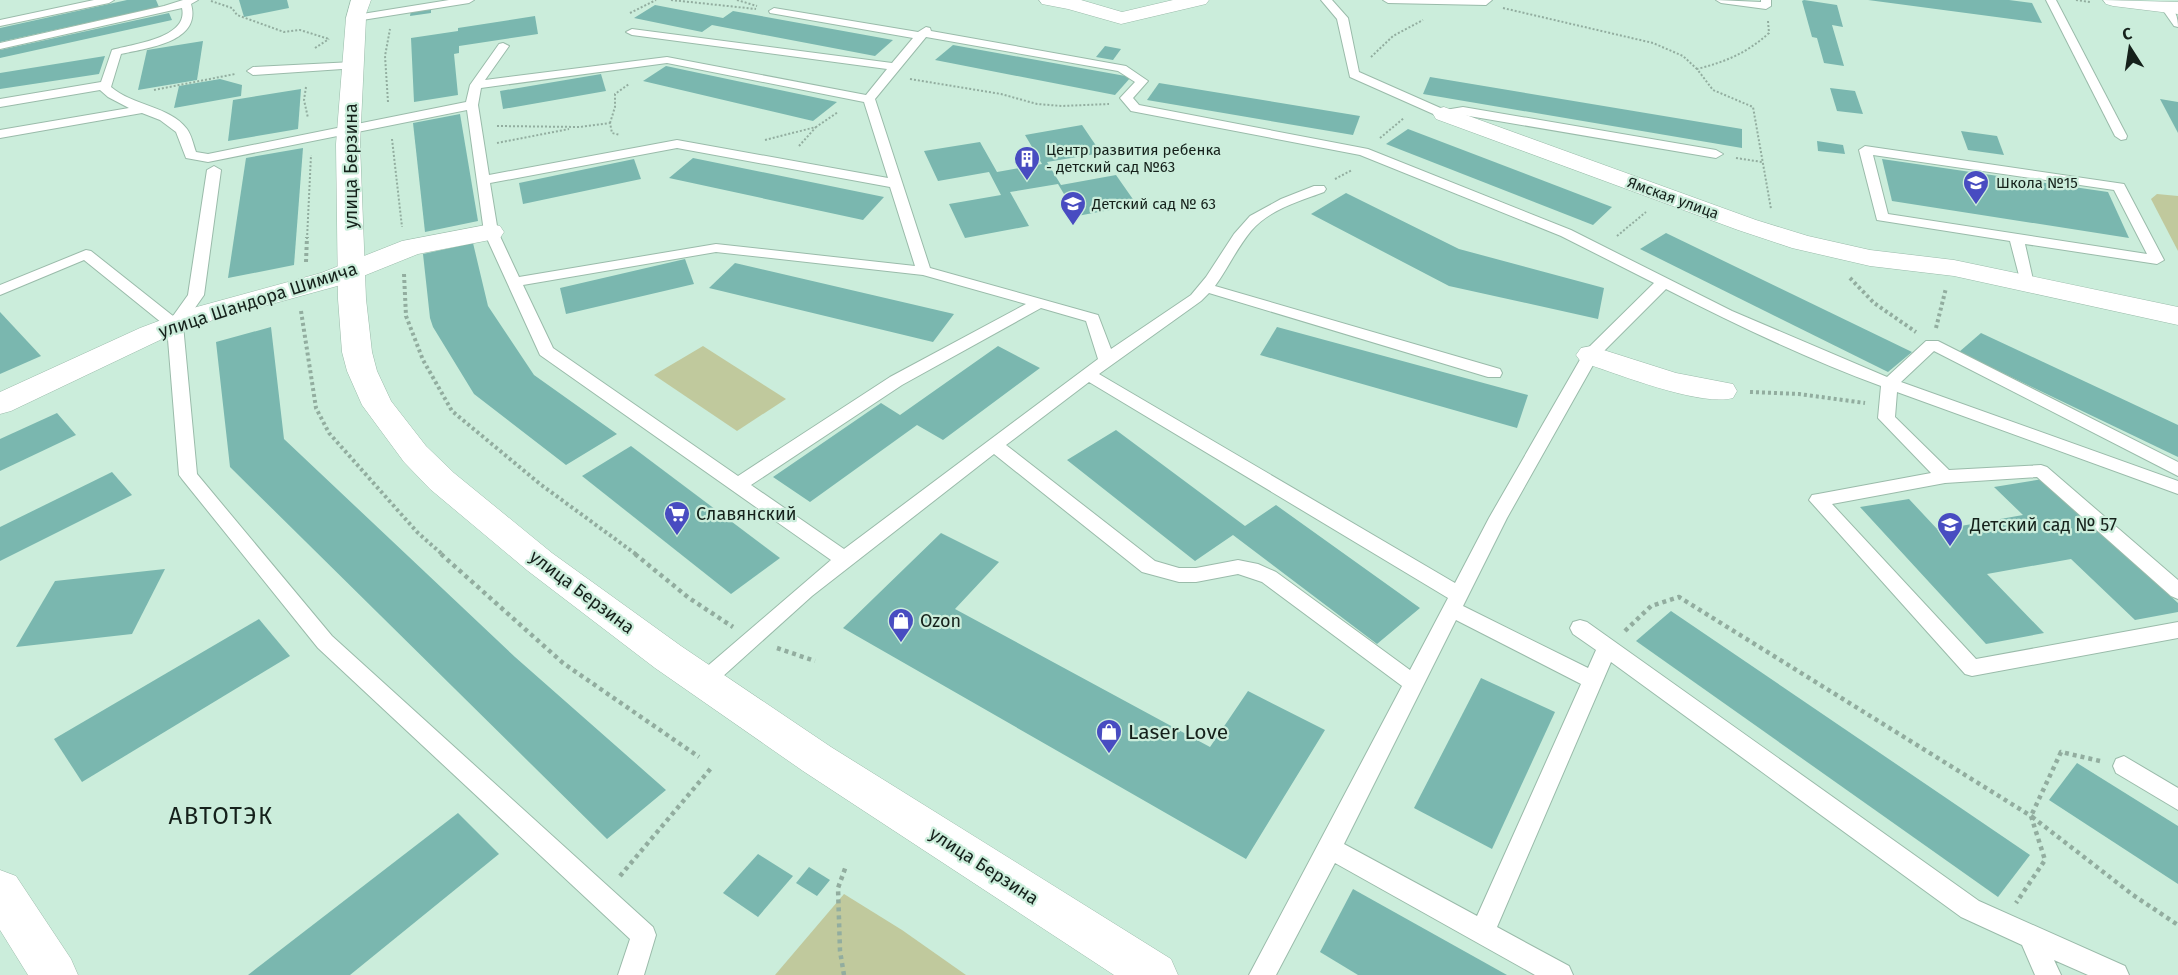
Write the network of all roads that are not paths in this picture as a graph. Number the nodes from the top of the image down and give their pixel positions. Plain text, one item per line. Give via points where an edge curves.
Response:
1 (108, 0) edge
2 (469, 0) edge
3 (1049, 0) edge
4 (1199, 0) edge
5 (1326, 0) edge
6 (1388, 0) edge
7 (1721, 0) edge
8 (2051, 0) edge
9 (2113, 0) edge
10 (1471, 1) edge
11 (1486, 1) edge
12 (190, 2) edge
13 (1766, 3) edge
14 (2163, 5) edge
15 (358, 9) edge
16 (774, 10) road end
17 (0, 23) edge
18 (2178, 24) edge
19 (632, 32) dead end
20 (923, 33) junction
21 (0, 46) edge
22 (503, 46) dead end
23 (353, 66) junction
24 (253, 71) road end
25 (892, 71) junction
26 (106, 85) junction
27 (476, 85) junction
28 (862, 98) junction
29 (0, 104) edge
30 (472, 105) junction
31 (142, 109) junction
32 (1444, 114) junction
33 (348, 130) junction
34 (0, 134) edge
35 (2121, 136) dead end
36 (1716, 154) dead end
37 (214, 170) dead end
38 (483, 180) junction
39 (896, 184) junction
40 (1319, 189) dead end
41 (491, 232) junction
42 (2016, 238) junction
43 (924, 271) junction
44 (351, 272) junction
45 (514, 282) junction
46 (1663, 283) junction
47 (2027, 284) junction
48 (1207, 288) junction
49 (0, 290) edge
50 (1039, 303) junction
51 (2178, 316) edge
52 (175, 325) junction
53 (1591, 355) junction
54 (1107, 360) junction
55 (1494, 373) dead end
56 (1088, 374) junction
57 (1888, 384) junction
58 (1722, 391) road end
59 (0, 404) edge
60 (994, 445) junction
61 (2178, 470) edge
62 (1946, 477) junction
63 (738, 485) junction
64 (2178, 488) edge
65 (844, 560) junction
66 (2178, 591) edge
67 (1455, 602) junction
68 (1580, 628) dead end
69 (2178, 630) edge
70 (1607, 648) junction
71 (1593, 680) junction
72 (704, 681) junction
73 (1414, 684) junction
74 (2124, 766) road end
75 (2178, 800) edge
76 (1330, 848) junction
77 (0, 891) edge
78 (1482, 932) junction
79 (2031, 937) junction
80 (55, 975) edge
81 (631, 975) edge
82 (1155, 975) edge
83 (1262, 975) edge
84 (1560, 975) edge
85 (2048, 975) edge
86 (2116, 975) edge

1 - 17 lane
2 - 15 lane via 396,12
3 - 4 street via 1121,18
5 - 32 lane via 1342,18 1354,74
6 - 10 lane
7 - 13 lane
8 - 35 lane
9 - 14 street
10 - 11 lane
12 - 21 lane
12 - 26 lane via 189,23 180,33 116,52
14 - 18 lane
15 - 23 street, улица Берзина
16 - 20 lane
19 - 25 lane
20 - 25 lane
20 - 46 lane via 1122,69 1142,81 1126,98 1135,108 1363,152 1566,232
22 - 27 lane
23 - 24 lane
23 - 33 street, улица Берзина
25 - 28 lane
26 - 29 lane
26 - 31 lane via 106,90
27 - 28 lane via 667,60
27 - 30 lane
28 - 39 lane
30 - 33 lane
30 - 38 lane
31 - 33 lane via 175,124 191,155 197,157
31 - 34 lane
32 - 36 lane via 1463,111
32 - 47 street, Ямская улица via 1777,235 1870,258 1954,268
33 - 44 street, улица Берзина
37 - 52 lane via 196,296
38 - 39 lane via 677,144
38 - 41 lane
39 - 43 lane
40 - 48 lane via 1254,220
41 - 44 street, улица Шандора Шимича via 411,247
41 - 45 lane
42 - 42 lane via 1881,217 1865,150 2119,187 2157,260
42 - 47 lane
43 - 45 lane via 716,248
43 - 50 lane
44 - 52 street, улица Шандора Шимича
44 - 72 street, улица Берзина via 354,329 362,371 377,405 415,454 540,562
45 - 63 lane via 546,351
46 - 53 lane
46 - 57 lane
47 - 51 street, Ямская улица
48 - 54 lane
48 - 55 lane
49 - 52 lane via 86,254
50 - 54 lane via 1093,318
50 - 63 lane via 896,381
52 - 59 street, улица Шандора Шимича
52 - 81 lane via 188,475 325,642 644,936
53 - 58 street via 1672,382
53 - 67 lane
54 - 56 lane
56 - 60 lane
56 - 67 lane
57 - 61 lane via 1932,344
57 - 62 lane via 1886,418
57 - 64 lane
60 - 65 lane
60 - 73 lane via 1149,567 1179,575 1251,569 1269,577
62 - 66 lane via 2041,471
62 - 69 lane via 1818,500 1972,668
63 - 65 lane
65 - 72 lane
67 - 71 lane
67 - 73 lane
68 - 70 lane
70 - 71 lane
70 - 79 lane via 1970,909
71 - 78 lane
72 - 82 street, улица Берзина via 817,759
73 - 76 lane
74 - 75 lane
76 - 78 lane
76 - 83 lane
77 - 80 street
78 - 84 lane
79 - 85 lane
79 - 86 lane

